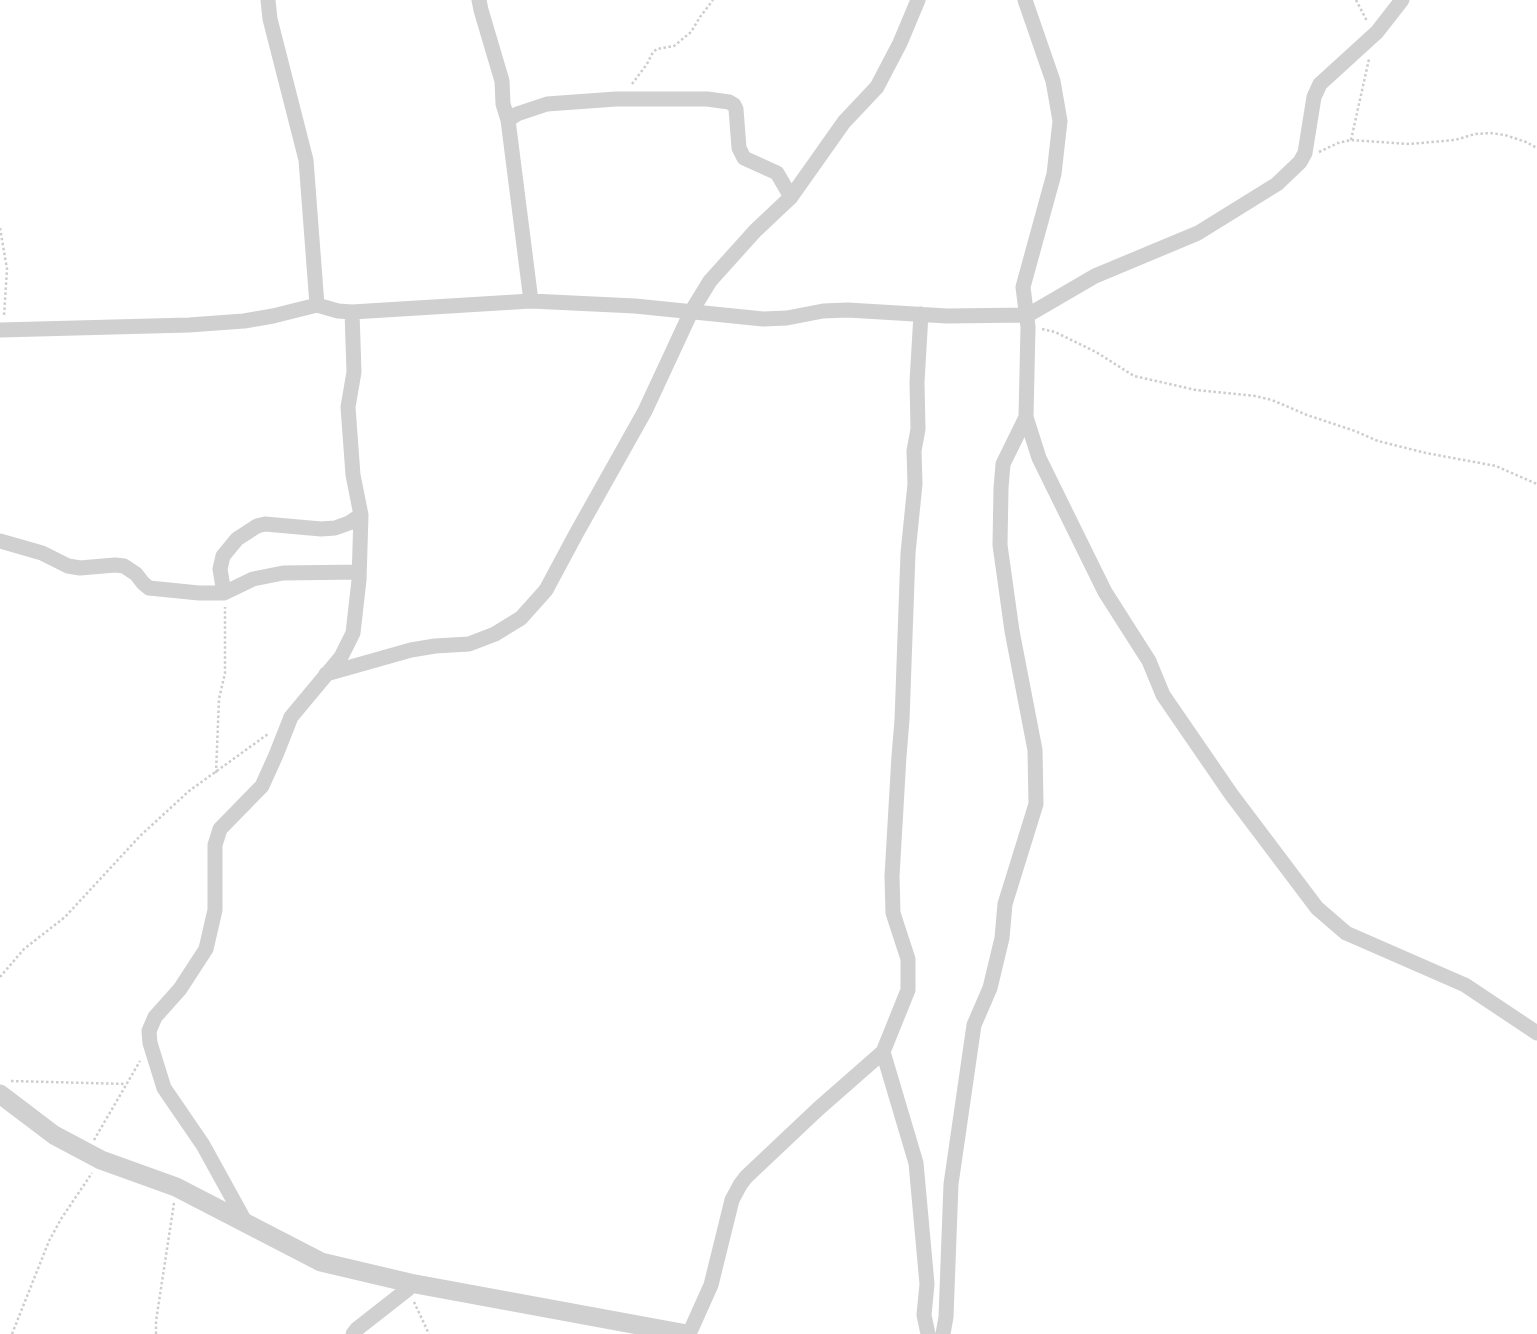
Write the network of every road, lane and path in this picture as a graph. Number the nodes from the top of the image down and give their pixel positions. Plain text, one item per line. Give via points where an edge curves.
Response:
1 (268, 0) edge
2 (479, 0) edge
3 (713, 0) edge
4 (918, 0) edge
5 (1025, 0) edge
6 (1356, 0) edge
7 (1402, 0) edge
8 (1375, 34) junction
9 (616, 99) junction
10 (508, 120) junction
11 (1351, 140) junction
12 (1537, 148) edge
13 (1300, 162) junction
14 (791, 197) junction
15 (0, 228) edge
16 (531, 302) junction
17 (317, 305) junction
18 (352, 312) junction
19 (692, 312) junction
20 (921, 314) junction
21 (1028, 321) junction
22 (1, 330) edge
23 (1026, 417) junction
24 (1537, 484) edge
25 (361, 514) junction
26 (0, 541) edge
27 (359, 572) junction
28 (224, 593) junction
29 (326, 674) junction
30 (269, 734) dead end
31 (216, 772) junction
32 (0, 977) edge
33 (1537, 1032) edge
34 (883, 1052) junction
35 (141, 1060) dead end
36 (127, 1084) junction
37 (5, 1088) edge
38 (94, 1156) junction
39 (176, 1187) junction
40 (246, 1223) junction
41 (409, 1286) junction
42 (12, 1334) edge
43 (156, 1334) edge
44 (352, 1334) edge
45 (429, 1334) edge
46 (688, 1334) edge
47 (928, 1334) edge
48 (943, 1334) edge

1 - 17 street via 306,160
2 - 10 street via 501,75
3 - 9 path via 691,32 674,46 653,52 636,80
4 - 14 street via 877,87 844,122
5 - 21 street via 1053,81 1060,121 1054,174 1023,287
6 - 8 path
7 - 8 street
8 - 11 path
8 - 13 street via 1320,84 1314,97 1305,153
9 - 10 street via 547,104
9 - 14 street via 729,102 736,109 739,148 744,158 777,173
10 - 16 street
11 - 12 path via 1409,144 1490,133 1505,135
11 - 13 path
13 - 21 street via 1277,184 1198,233 1096,276
14 - 19 street via 710,281
15 - 22 path via 7,269
16 - 18 street
16 - 19 street
17 - 18 street
17 - 22 street via 264,318 189,325
18 - 25 street via 354,372 348,407 353,475
19 - 20 street via 762,319 787,318 823,310
19 - 29 street via 645,411 546,590 521,618 470,644 411,650
20 - 21 street
20 - 34 street via 918,429 908,553 892,876 893,913 908,959 909,977 908,990
21 - 23 street
21 - 24 path via 1096,352 1134,376 1196,390 1272,400 1378,441 1496,466
23 - 33 street via 1039,458 1101,583 1149,661 1164,695 1231,794 1317,908 1346,933 1465,985
23 - 48 street via 1003,464 1000,545 1012,631 1035,750 1036,804 1005,904 1002,938 990,988 974,1025 951,1184
25 - 27 street
25 - 28 street via 335,528 257,526 237,539 223,556 220,569
26 - 28 street via 68,566 124,566 149,588
27 - 28 street via 283,573 253,579
27 - 29 street via 353,633 341,656
28 - 31 path via 225,673 219,699
29 - 40 street via 291,718 262,786 220,829 215,845 215,910 206,949 180,989 155,1017 150,1030 150,1043 164,1088 203,1145
30 - 31 path
31 - 32 path via 189,791 140,836 65,917 24,949
34 - 46 street via 746,1177 732,1200 711,1285
34 - 47 street via 916,1163 927,1284 924,1315
35 - 36 path
36 - 37 path
36 - 38 path
37 - 38 street via 54,1134
38 - 39 street
38 - 42 path via 49,1241
39 - 40 street
39 - 43 path
40 - 41 street via 321,1262
41 - 44 street
41 - 45 path
41 - 46 street

